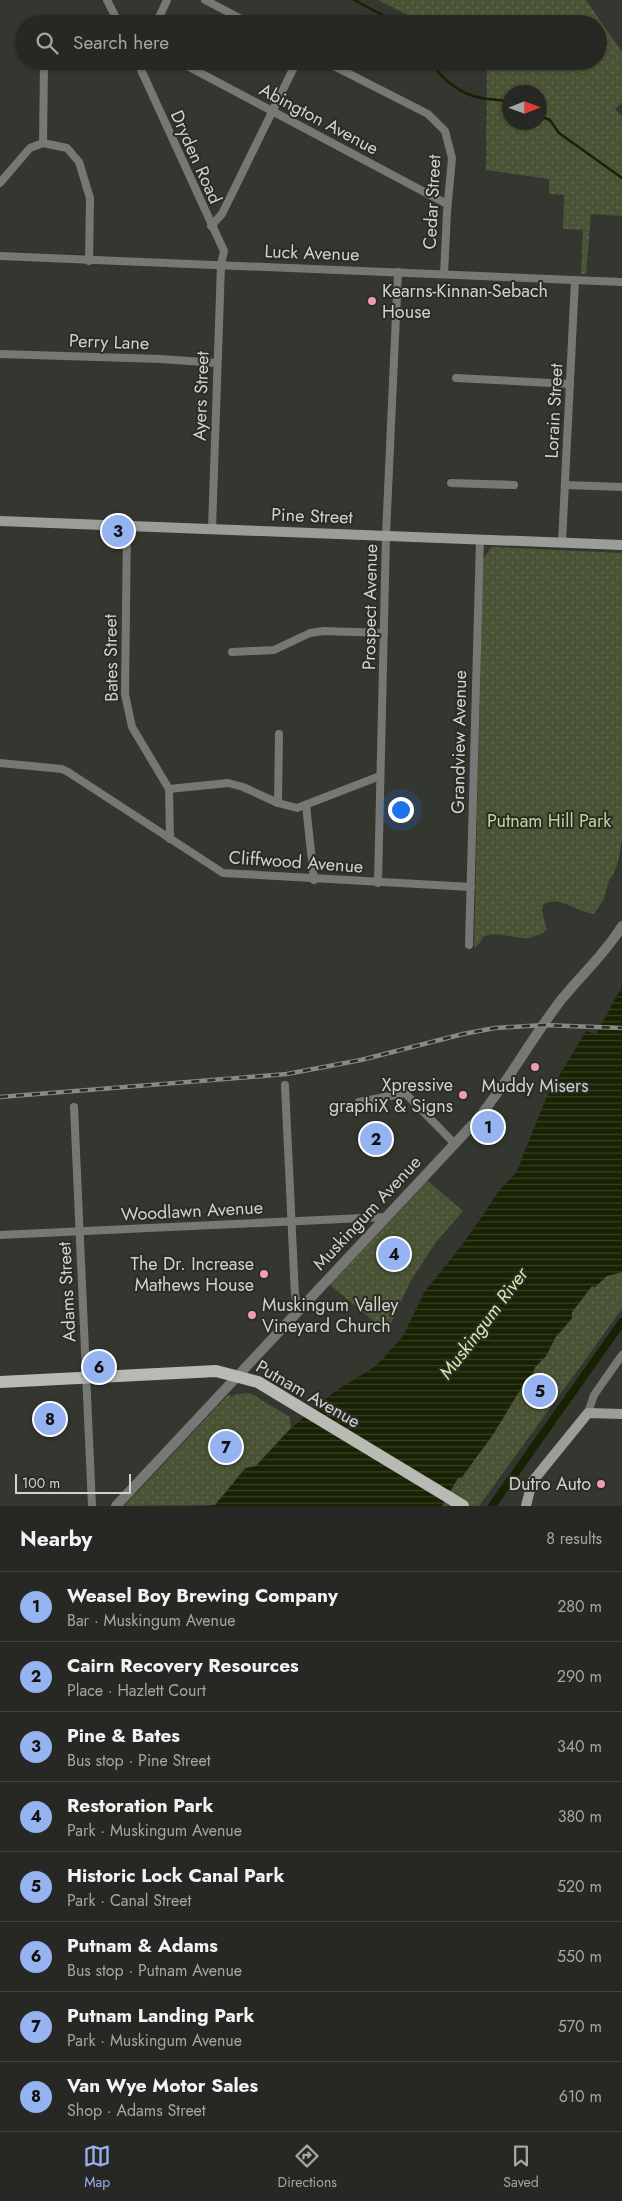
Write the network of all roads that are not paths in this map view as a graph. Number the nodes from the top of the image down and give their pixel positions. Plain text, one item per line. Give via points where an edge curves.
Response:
1 (107, 0) edge
2 (167, 0) edge
3 (205, 0) edge
4 (114, 15) edge
5 (160, 15) edge
6 (234, 15) edge
7 (44, 70) edge
8 (141, 70) edge
9 (195, 70) edge
10 (293, 70) edge
11 (342, 70) edge
12 (272, 112) junction
13 (43, 144) junction
14 (0, 183) edge
15 (447, 204) junction
16 (212, 226) junction
17 (0, 256) edge
18 (89, 261) junction
19 (221, 265) junction
20 (398, 272) junction
21 (444, 274) junction
22 (575, 280) junction
23 (622, 282) edge
24 (0, 354) edge
25 (217, 363) junction
26 (456, 378) dead end
27 (570, 384) junction
28 (451, 483) dead end
29 (514, 485) dead end
30 (565, 485) junction
31 (622, 487) edge
32 (0, 521) edge
33 (127, 526) junction
34 (212, 529) junction
35 (386, 536) junction
36 (480, 540) junction
37 (562, 543) junction
38 (622, 545) edge
39 (384, 633) junction
40 (232, 652) dead end
41 (279, 734) dead end
42 (0, 763) edge
43 (380, 776) junction
44 (169, 789) junction
45 (278, 803) junction
46 (306, 806) junction
47 (170, 839) junction
48 (314, 880) junction
49 (378, 883) junction
50 (471, 887) junction
51 (622, 926) edge
52 (469, 945) dead end
53 (285, 1085) dead end
54 (359, 1102) dead end
55 (74, 1107) dead end
56 (454, 1142) junction
57 (385, 1217) junction
58 (291, 1220) junction
59 (79, 1232) junction
60 (0, 1235) edge
61 (298, 1311) junction
62 (622, 1355) edge
63 (238, 1375) junction
64 (86, 1378) junction
65 (0, 1382) edge
66 (588, 1413) junction
67 (622, 1414) edge
68 (92, 1506) edge
69 (116, 1506) edge
70 (463, 1506) edge
71 (526, 1506) edge

1 - 4 street
2 - 5 street
3 - 6 street
7 - 13 street
8 - 16 street, Dryden Road
9 - 12 street, Abington Avenue
10 - 12 street
11 - 15 street, Cedar Street via 428,114 444,132 452,158
12 - 15 street, Abington Avenue
12 - 16 street via 222,214
13 - 14 street via 30,148
13 - 18 street via 67,148 79,162 91,203
15 - 21 street, Cedar Street
16 - 19 street, Dryden Road via 224,251
17 - 18 street, Luck Avenue
18 - 19 street, Luck Avenue
19 - 20 street, Luck Avenue
19 - 25 street, Ayers Street
20 - 21 street, Luck Avenue
20 - 35 street, Prospect Avenue
21 - 22 street, Luck Avenue
22 - 23 street, Luck Avenue
22 - 27 street, Lorain Street
24 - 25 street, Perry Lane
25 - 34 street, Ayers Street
26 - 27 street
27 - 30 street, Lorain Street
28 - 29 street
30 - 31 street
30 - 37 street, Lorain Street
32 - 33 main road, Pine Street
33 - 34 main road, Pine Street
33 - 44 street, Bates Street via 124,656 127,707 132,727
34 - 35 main road, Pine Street
35 - 36 main road, Pine Street
35 - 39 street, Prospect Avenue
36 - 37 main road, Pine Street
36 - 50 street, Grandview Avenue
37 - 38 main road, Pine Street
39 - 40 street via 324,631 310,633 274,650
39 - 43 street, Prospect Avenue
41 - 45 street
42 - 47 street, Cliffwood Avenue via 62,768
43 - 46 street
43 - 49 street, Prospect Avenue
44 - 45 street via 228,782
44 - 47 street, Bates Street
45 - 46 street via 297,808
46 - 48 street
47 - 48 street, Cliffwood Avenue via 223,873
48 - 49 street, Cliffwood Avenue
49 - 50 street, Cliffwood Avenue
50 - 52 street, Grandview Avenue
51 - 56 street, Muskingum Avenue via 561,1000 492,1101
53 - 58 street
54 - 56 street via 405,1093
55 - 59 street, Adams Street
56 - 57 street, Muskingum Avenue
57 - 58 street, Woodlawn Avenue
57 - 61 street, Muskingum Avenue
58 - 59 street, Woodlawn Avenue
58 - 61 street
59 - 60 street, Woodlawn Avenue
59 - 64 street, Adams Street
61 - 63 street, Muskingum Avenue
62 - 66 street via 594,1394
63 - 64 main road, Putnam Avenue via 216,1371
63 - 69 street, Muskingum Avenue
63 - 70 main road, Putnam Avenue via 258,1382
64 - 65 main road, Putnam Avenue
64 - 68 street, Adams Street
66 - 67 main road
66 - 71 main road via 532,1482

